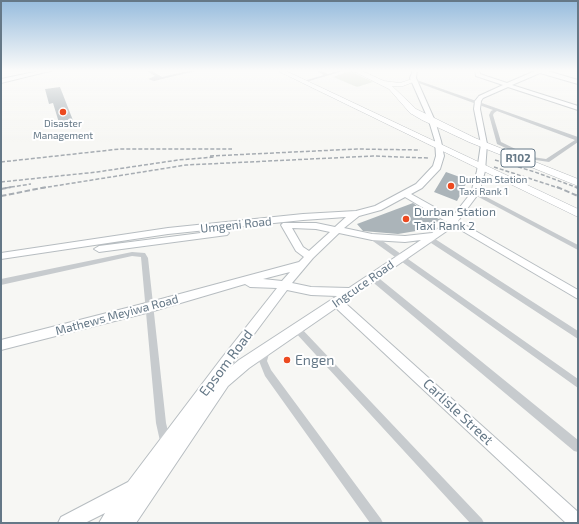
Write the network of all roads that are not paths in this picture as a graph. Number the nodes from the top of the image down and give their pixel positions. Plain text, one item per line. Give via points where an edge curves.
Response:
1 (331, 94) edge
2 (398, 94) edge
3 (420, 94) edge
4 (454, 94) edge
5 (484, 94) edge
6 (536, 94) edge
7 (477, 103) junction
8 (578, 108) edge
9 (497, 110) junction
10 (432, 121) junction
11 (457, 133) junction
12 (578, 140) edge
13 (438, 143) junction
14 (484, 144) junction
15 (462, 158) junction
16 (483, 158) junction
17 (547, 161) junction
18 (482, 168) junction
19 (552, 172) junction
20 (578, 183) edge
21 (409, 193) junction
22 (475, 194) junction
23 (578, 213) edge
24 (356, 214) junction
25 (455, 219) junction
26 (286, 225) junction
27 (337, 230) junction
28 (168, 235) junction
29 (372, 237) junction
30 (432, 238) junction
31 (578, 248) edge
32 (1, 256) edge
33 (21, 256) junction
34 (310, 256) junction
35 (401, 258) junction
36 (521, 258) junction
37 (1, 261) edge
38 (301, 266) junction
39 (372, 277) junction
40 (1, 282) edge
41 (232, 285) junction
42 (284, 286) junction
43 (578, 288) edge
44 (351, 292) junction
45 (578, 295) edge
46 (337, 302) junction
47 (150, 307) junction
48 (297, 329) junction
49 (578, 335) edge
50 (1, 345) edge
51 (266, 350) junction
52 (223, 382) joint
53 (578, 384) edge
54 (168, 442) junction
55 (578, 447) edge
56 (136, 485) junction
57 (67, 523) edge
58 (108, 523) edge
59 (126, 523) edge
60 (377, 523) edge
61 (478, 523) edge
62 (578, 523) edge

1 - 13 highway
2 - 10 highway via 413,110
3 - 10 main road
4 - 7 street
5 - 7 main road
6 - 8 main road
7 - 9 street
7 - 14 main road
9 - 12 street
9 - 17 street via 491,115 499,144 531,158
10 - 11 highway, R102
10 - 13 main road
11 - 13 highway via 444,135
11 - 14 highway, R102
12 - 17 street
13 - 15 highway, R102
13 - 21 main road, Umgeni Road via 440,156 436,167
14 - 16 main road, R102
14 - 19 highway, R102
15 - 16 highway
15 - 18 highway, R102
16 - 18 main road, R102
17 - 19 street via 547,166
18 - 22 main road, Ingcuce Road / R102
18 - 23 highway, R102
19 - 20 highway, R102
21 - 24 main road, Umgeni Road via 378,208
21 - 25 main road
22 - 25 main road, Ingcuce Road / R102
22 - 31 street
24 - 27 main road, Epsom Road
24 - 28 main road, Umgeni Road via 303,217
25 - 30 main road, Ingcuce Road / R102
25 - 36 main road
26 - 27 main road, Umgeni Road via 308,225
26 - 28 main road, Umgeni Road
26 - 34 main road via 299,249
27 - 29 main road, Umgeni Road
27 - 34 main road, Epsom Road
28 - 33 main road, Umgeni Road
29 - 30 main road, Umgeni Road
29 - 35 street
30 - 35 main road, Ingcuce Road
30 - 49 street
32 - 33 main road, Umgeni Road
33 - 37 main road, Umgeni Road
34 - 38 main road, Epsom Road
35 - 39 main road, Ingcuce Road
35 - 53 street
36 - 43 main road
36 - 45 main road
38 - 41 main road, Mathews Meyiwa Road
38 - 42 main road, Epsom Road
39 - 44 main road, Ingcuce Road
39 - 55 street
40 - 47 street via 141,254 145,258
41 - 42 main road, Mathews Meyiwa Road via 264,282
41 - 47 main road, Mathews Meyiwa Road
42 - 44 main road, Mathews Meyiwa Road via 311,291
42 - 54 main road, Epsom Road
44 - 46 main road, Ingcuce Road
46 - 48 main road, Ingcuce Road
46 - 62 main road, Carlisle Street
47 - 50 main road, Mathews Meyiwa Road
47 - 54 street via 161,423 164,437
48 - 51 main road, Ingcuce Road
48 - 61 street
51 - 52 main road, Ingcuce Road via 238,368
51 - 60 street via 263,361 268,374
52 - 59 main road, Epsom Road
54 - 56 main road, Epsom Road
56 - 57 main road via 115,499
56 - 58 main road, Epsom Road

